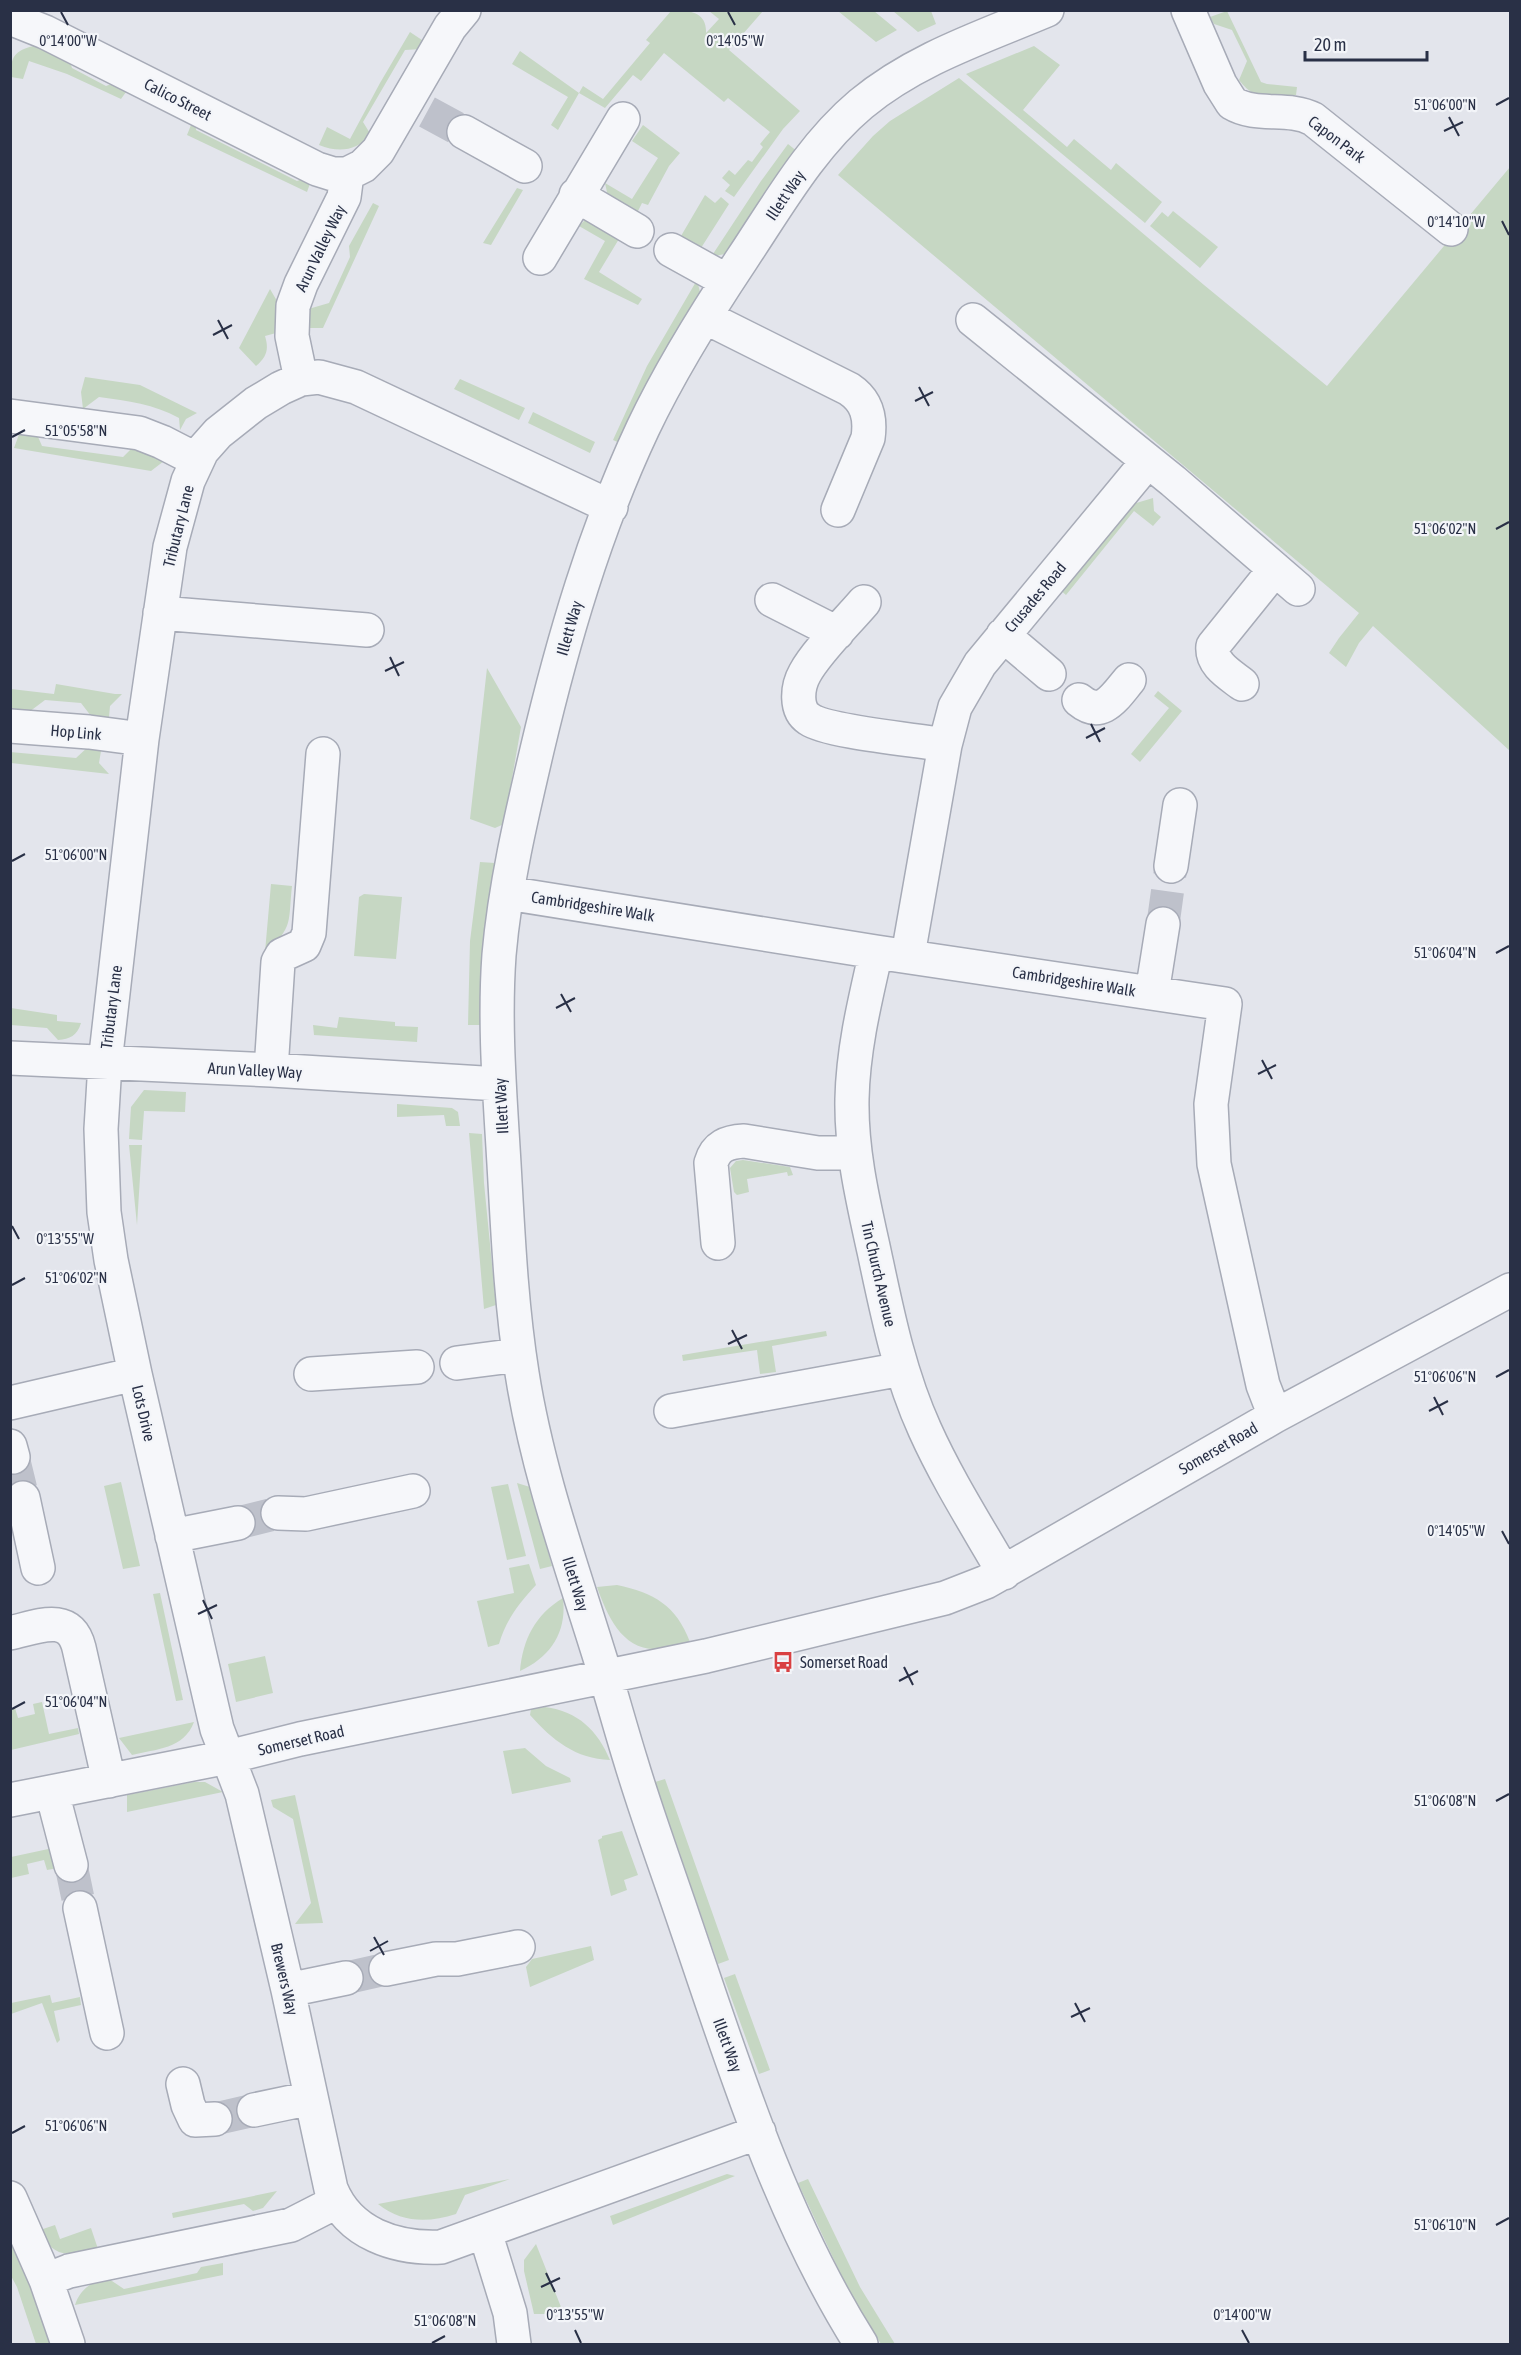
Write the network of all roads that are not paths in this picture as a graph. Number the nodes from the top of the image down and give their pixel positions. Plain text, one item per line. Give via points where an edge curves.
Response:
1 (464, 10) edge
2 (1047, 10) edge
3 (1188, 10) edge
4 (10, 18) edge
5 (999, 20) edge
6 (622, 119) dead end
7 (464, 132) tunnel mouth
8 (525, 166) dead end
9 (347, 174) junction
10 (576, 195) junction
11 (1451, 229) dead end
12 (638, 231) dead end
13 (671, 250) dead end
14 (540, 258) dead end
15 (727, 281) junction
16 (705, 317) junction
17 (973, 320) dead end
18 (301, 380) junction
19 (10, 416) edge
20 (197, 460) junction
21 (1148, 461) junction
22 (611, 507) junction
23 (838, 510) dead end
24 (772, 600) dead end
25 (864, 602) dead end
26 (160, 613) junction
27 (367, 630) dead end
28 (837, 633) junction
29 (1003, 635) junction
30 (1049, 674) dead end
31 (1129, 681) dead end
32 (1242, 684) dead end
33 (1079, 700) dead end
34 (10, 726) edge
35 (142, 739) junction
36 (945, 744) junction
37 (323, 754) dead end
38 (1180, 805) dead end
39 (1172, 866) tunnel mouth
40 (507, 893) junction
41 (1163, 924) tunnel mouth
42 (892, 953) junction
43 (1152, 993) junction
44 (10, 1058) edge
45 (105, 1063) junction
46 (271, 1070) junction
47 (499, 1084) junction
48 (855, 1153) junction
49 (718, 1243) dead end
50 (1510, 1290) edge
51 (519, 1355) junction
52 (457, 1363) dead end
53 (417, 1367) dead end
54 (902, 1369) junction
55 (135, 1374) junction
56 (311, 1374) dead end
57 (10, 1403) edge
58 (671, 1411) dead end
59 (1275, 1416) junction
60 (413, 1491) dead end
61 (23, 1498) tunnel mouth
62 (278, 1513) tunnel mouth
63 (238, 1523) tunnel mouth
64 (172, 1536) junction
65 (38, 1568) dead end
66 (1004, 1573) junction
67 (10, 1634) edge
68 (606, 1676) junction
69 (228, 1757) junction
70 (109, 1781) junction
71 (52, 1792) junction
72 (10, 1800) edge
73 (70, 1865) tunnel mouth
74 (80, 1908) tunnel mouth
75 (518, 1947) dead end
76 (386, 1969) tunnel mouth
77 (346, 1978) tunnel mouth
78 (288, 1990) junction
79 (107, 2033) dead end
80 (183, 2084) dead end
81 (311, 2098) junction
82 (254, 2110) tunnel mouth
83 (215, 2119) tunnel mouth
84 (759, 2132) junction
85 (10, 2198) edge
86 (336, 2202) junction
87 (485, 2232) junction
88 (46, 2280) junction
89 (68, 2344) edge
90 (514, 2344) edge
91 (861, 2344) edge

1 - 9 street via 450,27 417,106 363,166
2 - 5 street, Illett Way
3 - 11 street, Capon Park via 1220,84 1233,103 1253,110 1301,114 1313,120
4 - 9 street, Calico Street via 317,169
5 - 15 street, Illett Way via 911,69 845,118 811,158
6 - 10 street
7 - 8 street
9 - 18 street, Arun Valley Way via 344,197 293,306 292,336
10 - 12 street
10 - 14 street
13 - 15 street
15 - 16 street, Illett Way
16 - 22 street, Illett Way via 643,428
16 - 23 street via 849,389 865,404 868,438
17 - 21 street
18 - 20 street, Tributary Lane via 242,413 209,442
18 - 22 street, Tributary Lane via 319,377 356,387
19 - 20 street via 139,433
20 - 26 street, Tributary Lane via 173,534
21 - 29 street, Crusades Road
21 - 32 street via 1287,579 1213,646 1217,663
22 - 40 street, Illett Way via 556,672
24 - 28 street
25 - 28 street
26 - 27 street
26 - 35 street, Tributary Lane
28 - 36 street via 805,673 798,696 803,714 828,727
29 - 30 street
29 - 36 street, Crusades Road via 962,694
31 - 33 street via 1104,706 1091,708
34 - 35 street, Hop Link
35 - 45 street, Tributary Lane
36 - 42 street, Crusades Road
37 - 46 street via 309,933 304,945 282,955 278,962
38 - 39 street
40 - 42 street, Cambridgeshire Walk
40 - 47 street, Illett Way via 498,980
41 - 43 street
42 - 43 street, Cambridgeshire Walk
42 - 48 street, Tin Church Avenue via 865,1001 853,1078
43 - 59 street, Cambridgeshire Walk via 1233,1005 1211,1104 1214,1164 1263,1385
44 - 45 street, Arun Valley Way
45 - 46 street, Arun Valley Way
45 - 55 street, Lots Drive via 101,1129 104,1212
46 - 47 street, Arun Valley Way
47 - 51 street, Illett Way
48 - 49 street via 818,1153 744,1141 722,1146 711,1163
48 - 54 street, Tin Church Avenue
50 - 59 street, Somerset Road
51 - 52 street
51 - 68 street, Illett Way via 545,1477
53 - 56 street
54 - 58 street
54 - 66 street, Tin Church Avenue via 926,1432
55 - 57 street
55 - 64 street, Lots Drive
59 - 66 street, Somerset Road
60 - 62 street via 306,1514
61 - 65 street
63 - 64 street
64 - 69 street, Lots Drive via 215,1721
66 - 68 street, Somerset Road via 945,1598
67 - 70 street via 56,1624 74,1635
68 - 69 street, Somerset Road
68 - 84 street, Illett Way via 632,1766
69 - 70 street, Somerset Road
69 - 78 street, Brewers Way via 242,1794
70 - 71 street, Somerset Road
71 - 72 street, Somerset Road
71 - 73 street
74 - 79 street
75 - 76 street
77 - 78 street
78 - 81 street, Brewers Way
80 - 83 street via 195,2120
81 - 82 street
81 - 86 street, Brewers Way
84 - 87 street, Brewers Way
84 - 91 street, Illett Way via 800,2232 839,2311
85 - 88 street
86 - 87 street, Brewers Way via 354,2223 390,2242 407,2246 441,2247
86 - 88 street via 291,2225 69,2271
87 - 90 street via 510,2313
88 - 89 street

